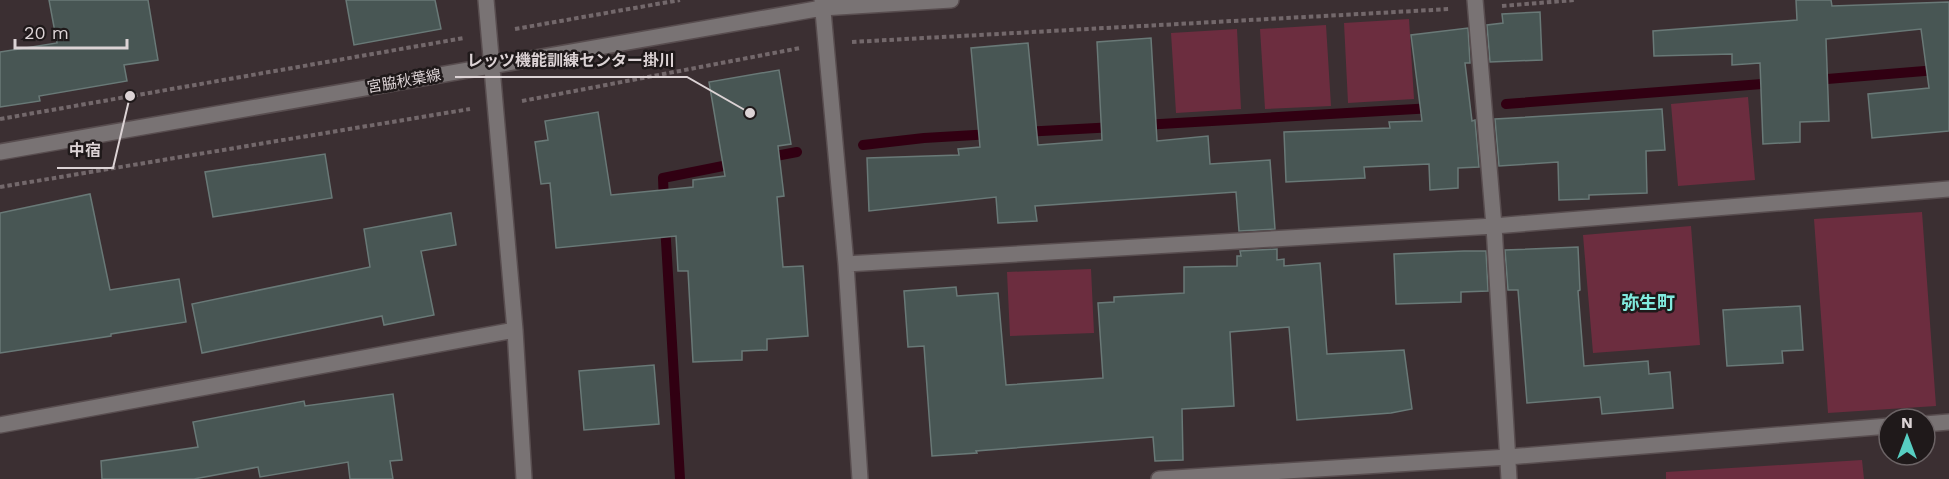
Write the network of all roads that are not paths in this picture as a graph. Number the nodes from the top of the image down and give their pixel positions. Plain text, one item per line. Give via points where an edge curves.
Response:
1 (486, 0) edge
2 (951, 0) edge
3 (822, 4) edge
4 (1476, 4) edge
5 (491, 65) junction
6 (0, 152) edge
7 (1949, 189) edge
8 (1494, 226) junction
9 (846, 264) junction
10 (515, 330) junction
11 (0, 425) edge
12 (1877, 427) edge
13 (1508, 457) junction
14 (524, 479) edge
15 (860, 479) edge
16 (1159, 479) edge
17 (1509, 479) edge

1 - 5 street
2 - 3 street, 宮脇秋葉線
3 - 5 street, 宮脇秋葉線
3 - 9 street
4 - 8 street
5 - 6 street, 宮脇秋葉線
5 - 10 street
7 - 8 street
8 - 9 street
8 - 13 street
9 - 15 street
10 - 11 street
10 - 14 street
12 - 13 street
13 - 16 street
13 - 17 street

